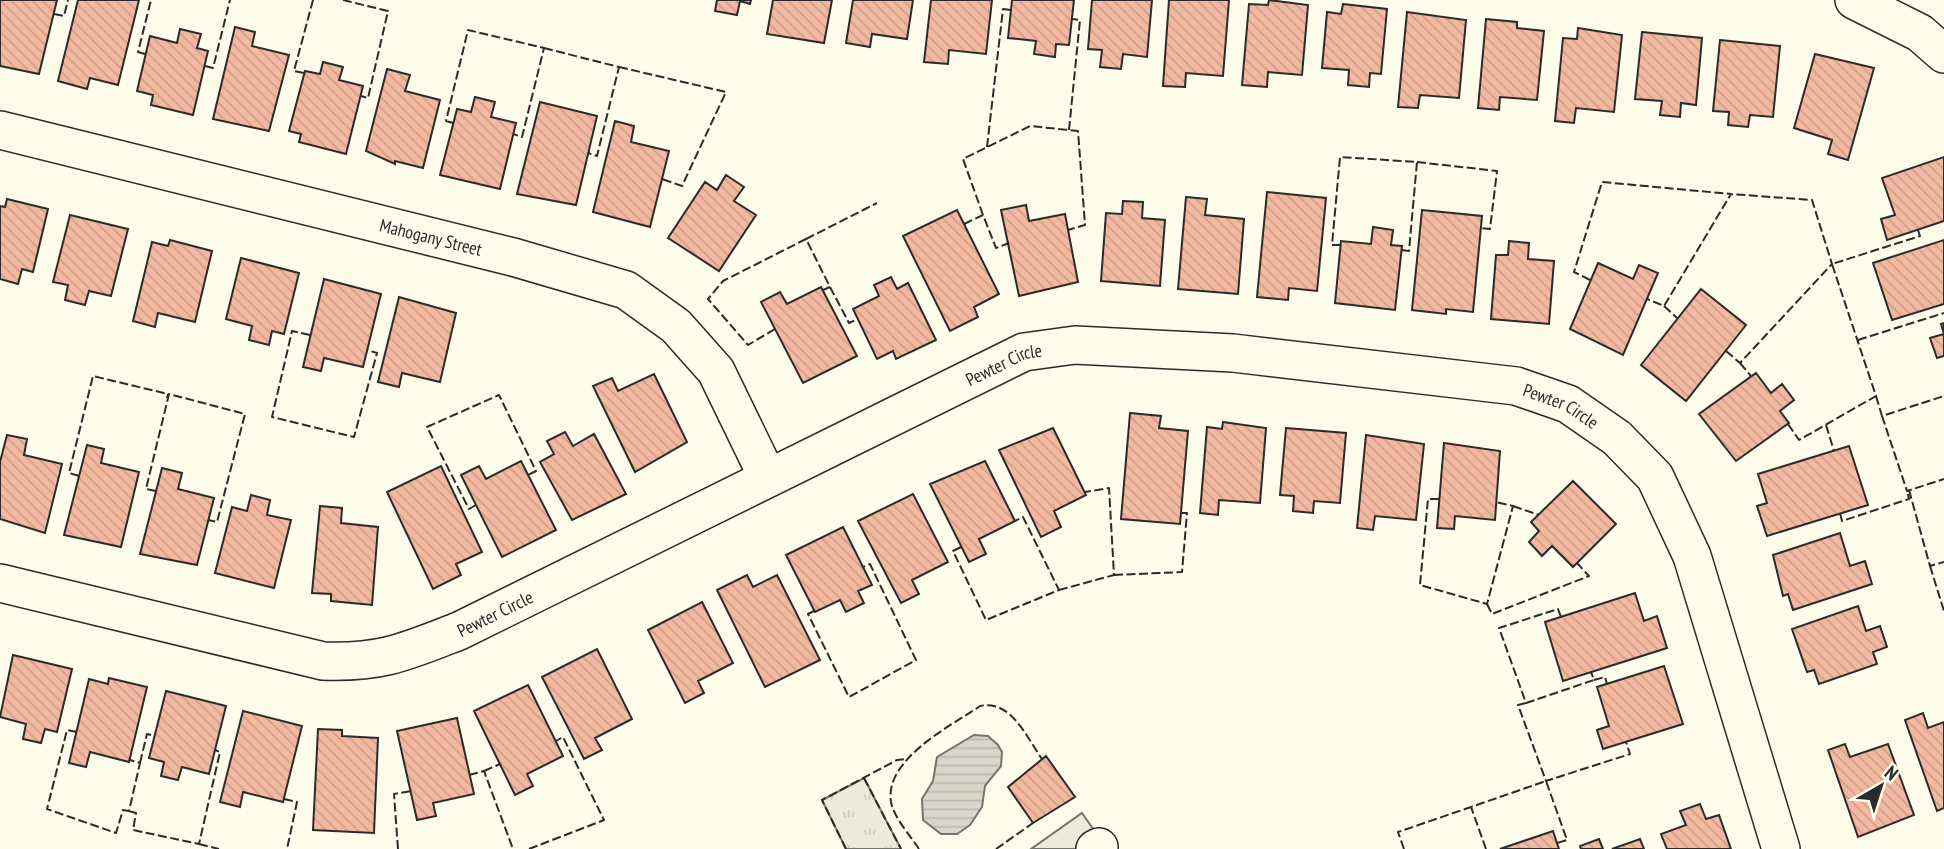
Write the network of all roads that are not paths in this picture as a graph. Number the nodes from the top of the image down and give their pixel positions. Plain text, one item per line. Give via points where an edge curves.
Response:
1 (1854, 0) edge
2 (1944, 54) edge
3 (0, 130) edge
4 (768, 478) junction
5 (0, 583) edge
6 (1781, 849) edge

1 - 2 street via 1920,33
3 - 4 street, Mahogany Street via 513,257 626,290 676,326 716,371
4 - 5 street, Pewter Circle via 459,631 393,657 362,662 323,661
4 - 6 street, Pewter Circle via 1024,352 1075,345 1233,352 1516,386 1568,404 1617,438 1656,477 1692,556

